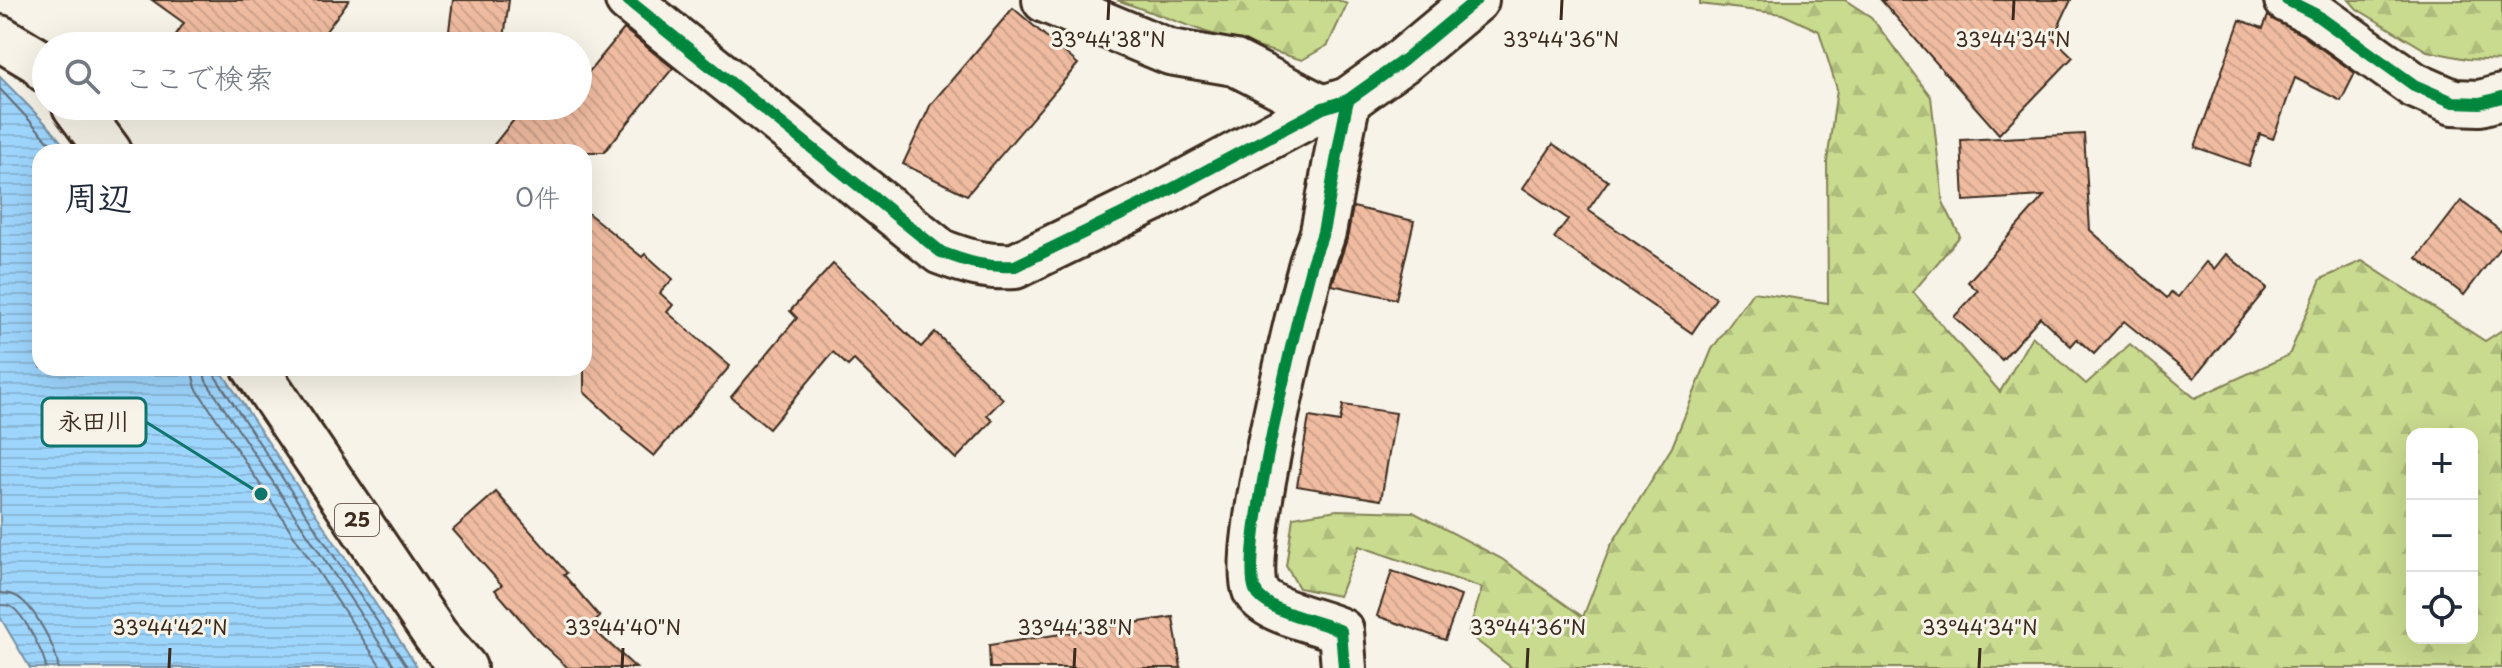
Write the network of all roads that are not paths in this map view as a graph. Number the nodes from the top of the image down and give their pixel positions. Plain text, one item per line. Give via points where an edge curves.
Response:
1 (628, 0) edge
2 (1045, 0) edge
3 (1476, 0) edge
4 (2287, 0) edge
5 (0, 38) edge
6 (32, 57) edge
7 (2502, 97) edge
8 (1336, 104) junction
9 (85, 120) edge
10 (103, 144) edge
11 (260, 376) edge
12 (464, 668) edge
13 (1344, 668) edge

1 - 8 street via 941,252 992,268 1015,266
2 - 8 street via 1170,52 1235,63
3 - 8 street via 1404,60
4 - 7 street via 2326,21 2414,85 2453,102
5 - 6 street
8 - 13 street via 1337,149 1323,234 1282,391 1252,561 1255,589 1269,606 1341,631
9 - 10 street
11 - 12 street, 25 via 436,636

